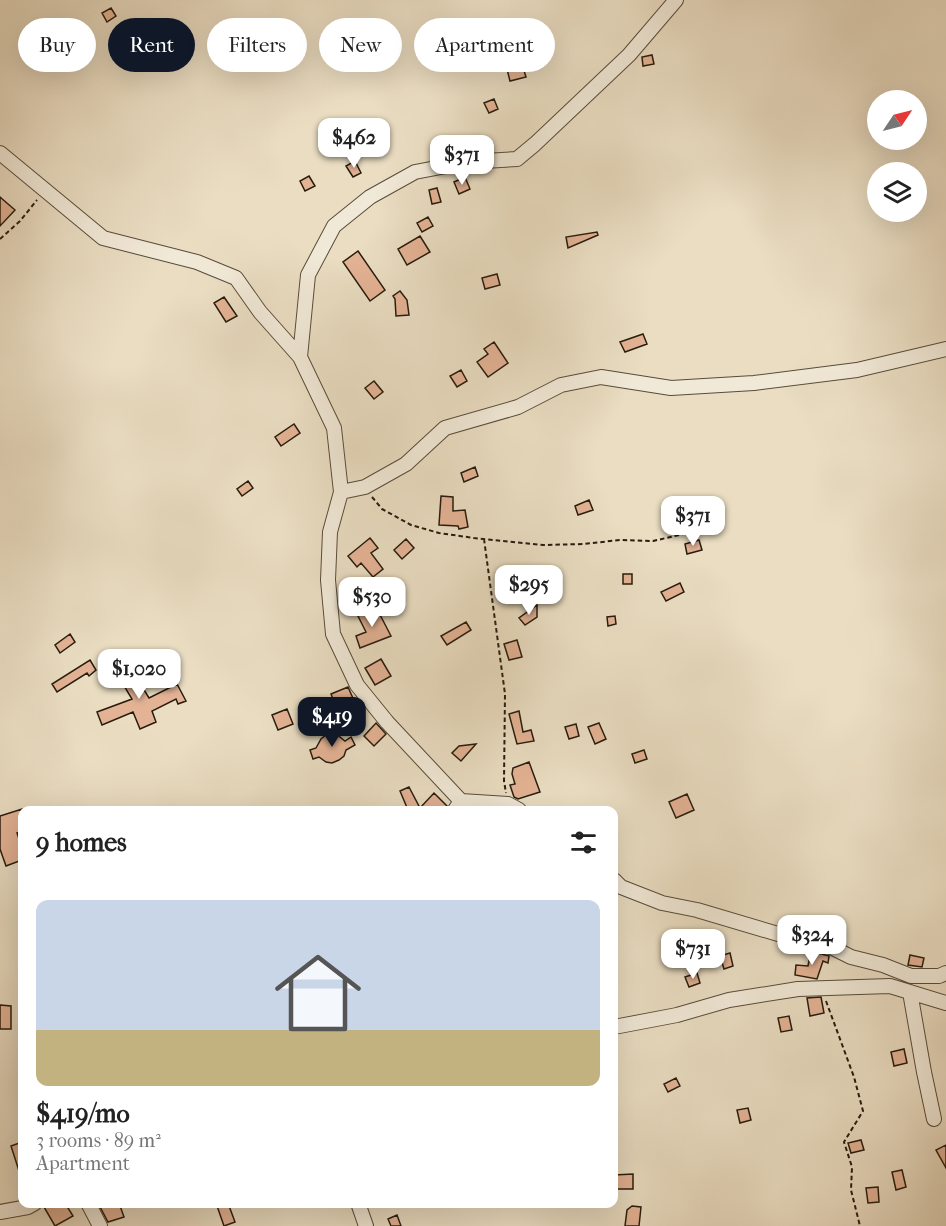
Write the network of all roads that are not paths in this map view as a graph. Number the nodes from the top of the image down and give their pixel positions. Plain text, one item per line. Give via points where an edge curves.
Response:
1 (676, 0) edge
2 (0, 153) edge
3 (946, 349) edge
4 (300, 357) junction
5 (341, 492) junction
6 (458, 805) edge
7 (486, 806) edge
8 (618, 884) edge
9 (946, 973) edge
10 (910, 992) junction
11 (946, 1003) edge
12 (618, 1026) edge
13 (934, 1119) dead end
14 (22, 1208) edge
15 (91, 1208) edge
16 (360, 1208) edge
17 (0, 1212) edge
18 (100, 1226) edge
19 (366, 1226) edge

1 - 4 street via 629,55 517,159 467,162 415,172 370,197 334,226 308,275
2 - 4 street via 103,238 197,262 236,278
3 - 5 street via 857,370 754,383 671,388 601,377 561,385 518,407 445,428 406,464 365,487
4 - 5 street via 334,428
5 - 6 street via 330,532 328,580 333,634 357,685
6 - 7 street
8 - 9 street via 663,903 825,944 851,957 911,976
10 - 11 street
10 - 12 street via 890,986 798,988
10 - 13 street
14 - 17 street
15 - 18 street
16 - 19 street

